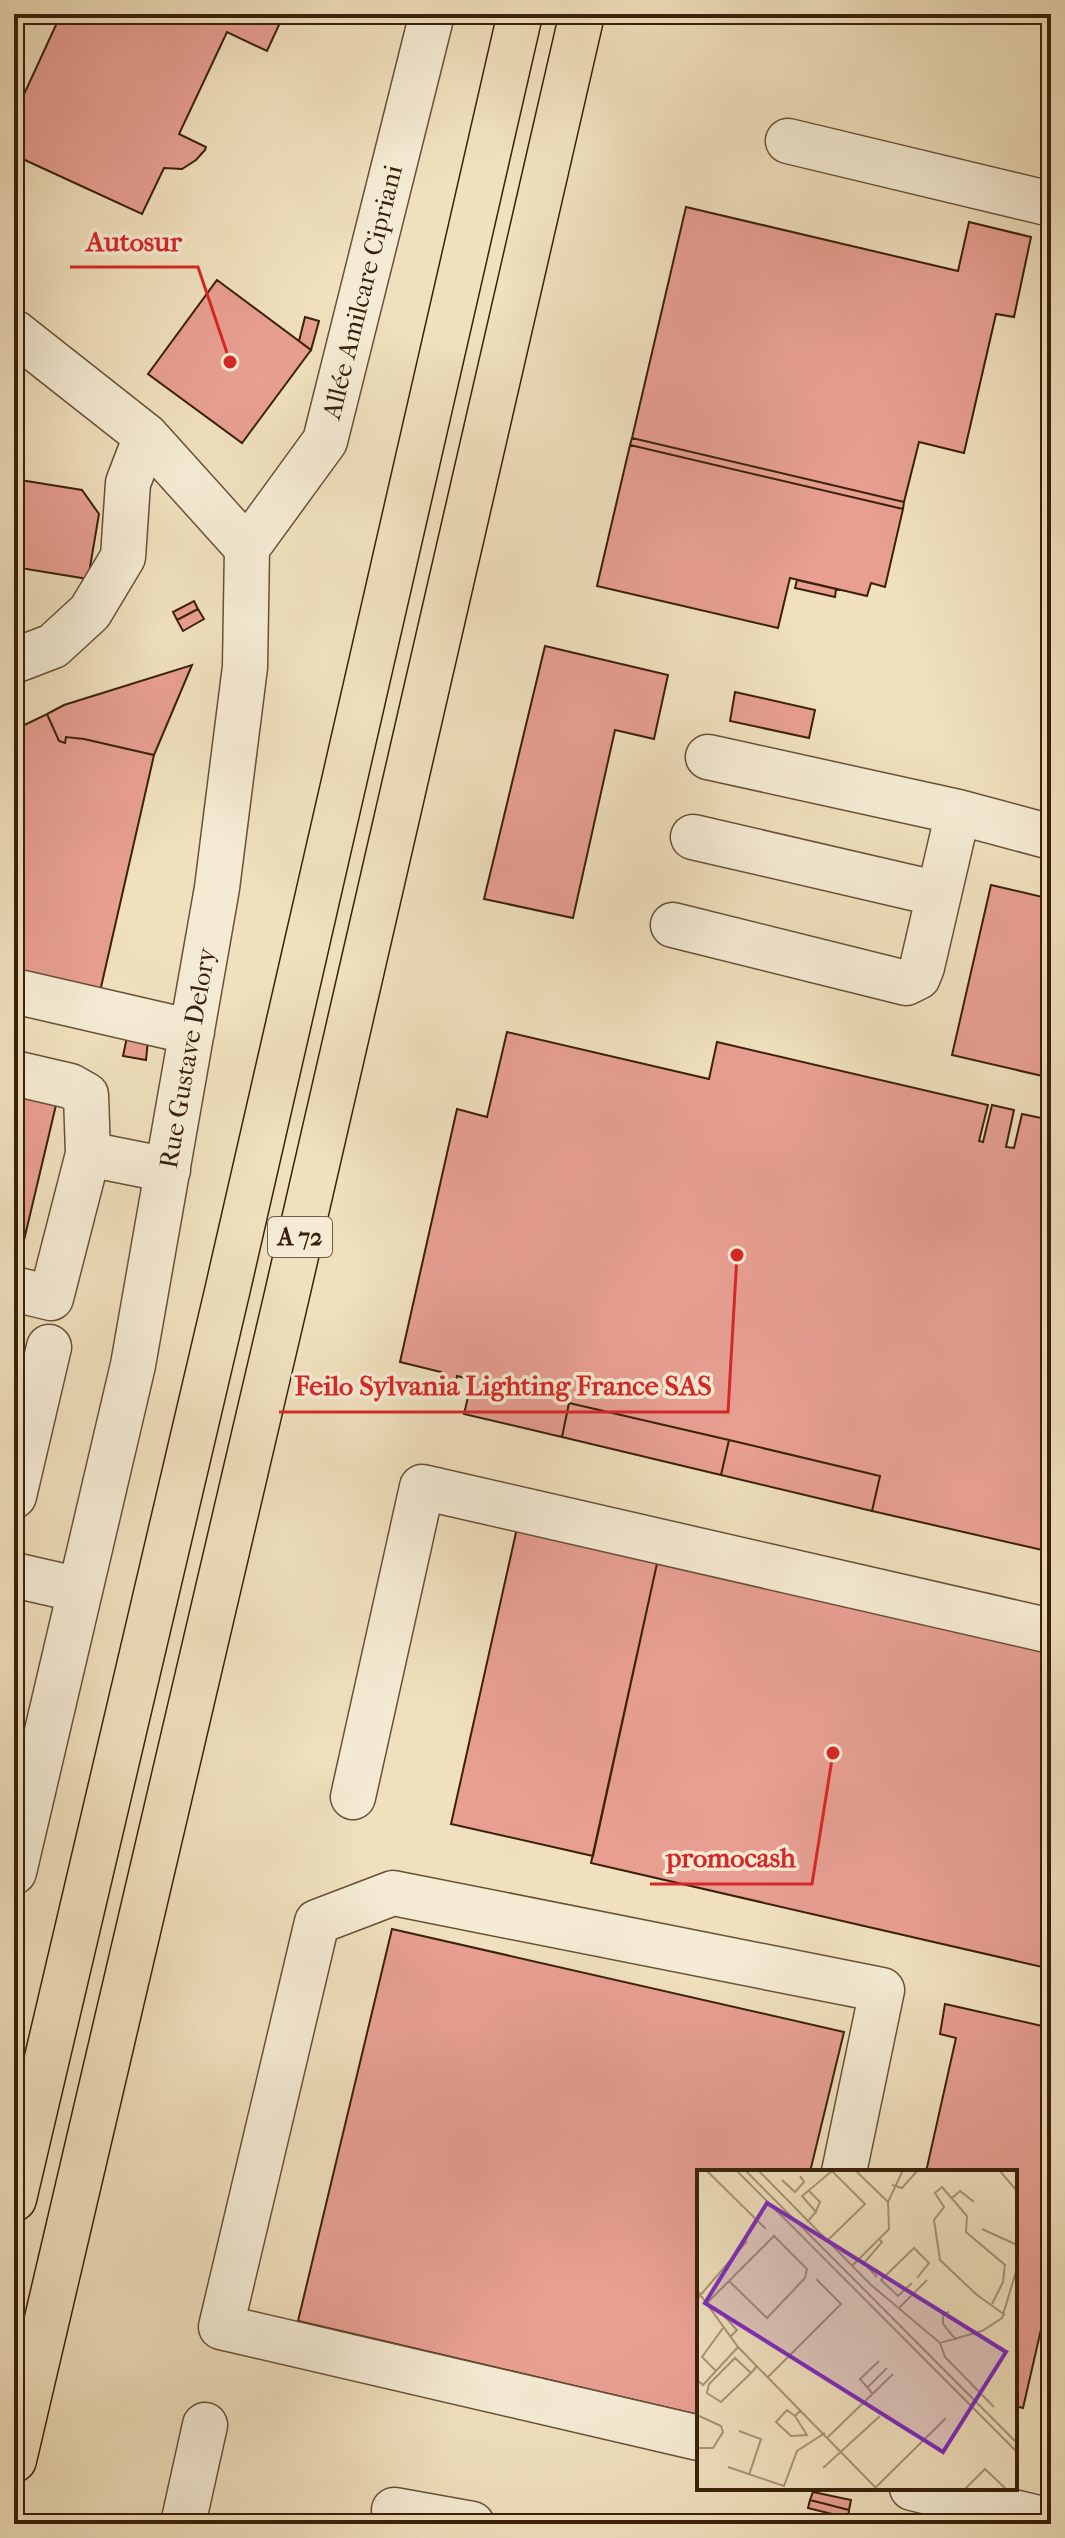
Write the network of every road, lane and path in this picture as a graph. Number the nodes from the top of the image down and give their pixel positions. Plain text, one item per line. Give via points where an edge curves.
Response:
1 (432, 14) edge
2 (520, 14) edge
3 (582, 14) edge
4 (788, 141) dead end
5 (1051, 204) edge
6 (14, 332) edge
7 (146, 436) junction
8 (247, 548) junction
9 (14, 661) edge
10 (708, 757) dead end
11 (958, 812) junction
12 (693, 837) dead end
13 (1051, 837) edge
14 (939, 894) junction
15 (673, 925) dead end
16 (14, 991) edge
17 (192, 1032) junction
18 (14, 1073) edge
19 (88, 1154) junction
20 (168, 1170) junction
21 (14, 1289) edge
22 (49, 1347) dead end
23 (14, 1496) edge
24 (14, 1575) edge
25 (80, 1590) junction
26 (1051, 1631) edge
27 (353, 1797) dead end
28 (14, 1872) edge
29 (844, 2170) edge
30 (14, 2199) edge
31 (205, 2425) dead end
32 (697, 2438) edge
33 (14, 2460) edge
34 (920, 2490) edge
35 (394, 2510) dead end
36 (1051, 2521) edge
37 (183, 2524) edge
38 (472, 2524) edge

1 - 8 street, Allée Amilcare Cipriani via 325,441
2 - 30 highway, A 72
3 - 33 highway, A 72
4 - 5 street
6 - 7 street
7 - 8 street
7 - 9 street via 128,483 123,557 90,612 53,646
8 - 17 street, Rue Gustave Delory via 245,667 217,888
10 - 11 street
11 - 13 street
11 - 14 street
12 - 14 street
14 - 15 street via 922,967 918,977 906,983
16 - 17 street
17 - 20 street, Rue Gustave Delory
18 - 19 street via 86,1095
19 - 20 street
19 - 21 street via 51,1298
20 - 25 street, Rue Gustave Delory via 133,1365
22 - 23 street
24 - 25 street
25 - 28 street, Rue Gustave Delory
26 - 27 street via 422,1487
29 - 32 street via 882,1990 393,1893 317,1922 221,2327
31 - 37 street
34 - 36 street
35 - 38 street

